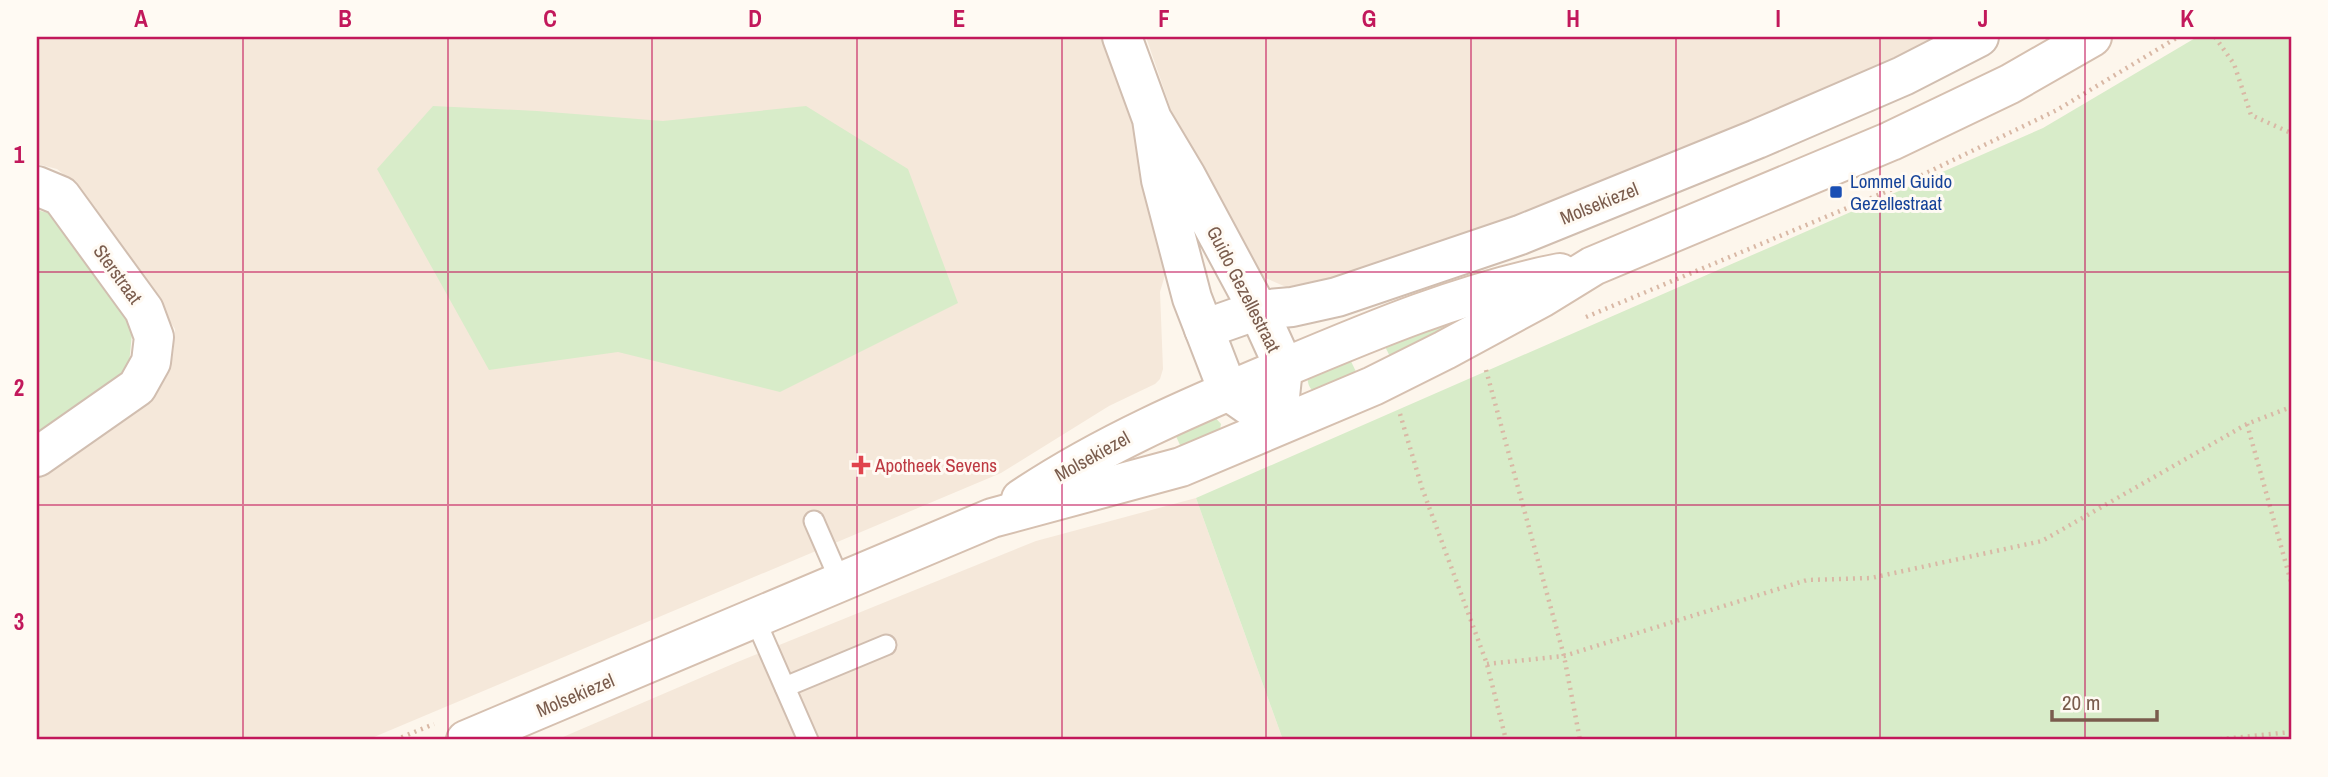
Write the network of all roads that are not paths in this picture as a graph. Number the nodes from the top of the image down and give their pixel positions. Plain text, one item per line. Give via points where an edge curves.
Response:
1 (1122, 37) edge
2 (1979, 37) edge
3 (2092, 37) edge
4 (1152, 120) junction
5 (37, 186) edge
6 (1593, 266) junction
7 (1258, 310) junction
8 (1204, 329) junction
9 (1283, 368) junction
10 (1228, 391) junction
11 (1277, 425) junction
12 (37, 457) edge
13 (992, 518) junction
14 (814, 521) dead end
15 (841, 583) junction
16 (755, 619) junction
17 (886, 645) dead end
18 (785, 687) junction
19 (466, 740) edge
20 (808, 740) edge

1 - 4 main road, Guido Gezellestraat
2 - 7 main road, Molsekiezel via 1903,76 1757,139 1520,235 1337,298
3 - 6 main road, Molsekiezel via 2010,84 1891,141
4 - 7 main road, Guido Gezellestraat
4 - 8 main road, Guido Gezellestraat via 1164,192
5 - 12 main road, Sterstraat via 61,196 144,310 154,337 151,362 136,387
6 - 9 main road, Molsekiezel via 1441,305
6 - 11 main road, Molsekiezel via 1445,351
7 - 8 main road, Molsekiezel
7 - 9 main road, Guido Gezellestraat
8 - 10 main road, Guido Gezellestraat
9 - 10 main road, Molsekiezel
9 - 11 main road, Guido Gezellestraat
10 - 11 main road
10 - 13 main road, Molsekiezel via 1116,442
11 - 13 main road, Molsekiezel via 1181,467
13 - 15 main road, Molsekiezel
14 - 15 lane
15 - 16 main road, Molsekiezel
16 - 18 lane
16 - 19 main road, Molsekiezel
17 - 18 lane
18 - 20 lane

